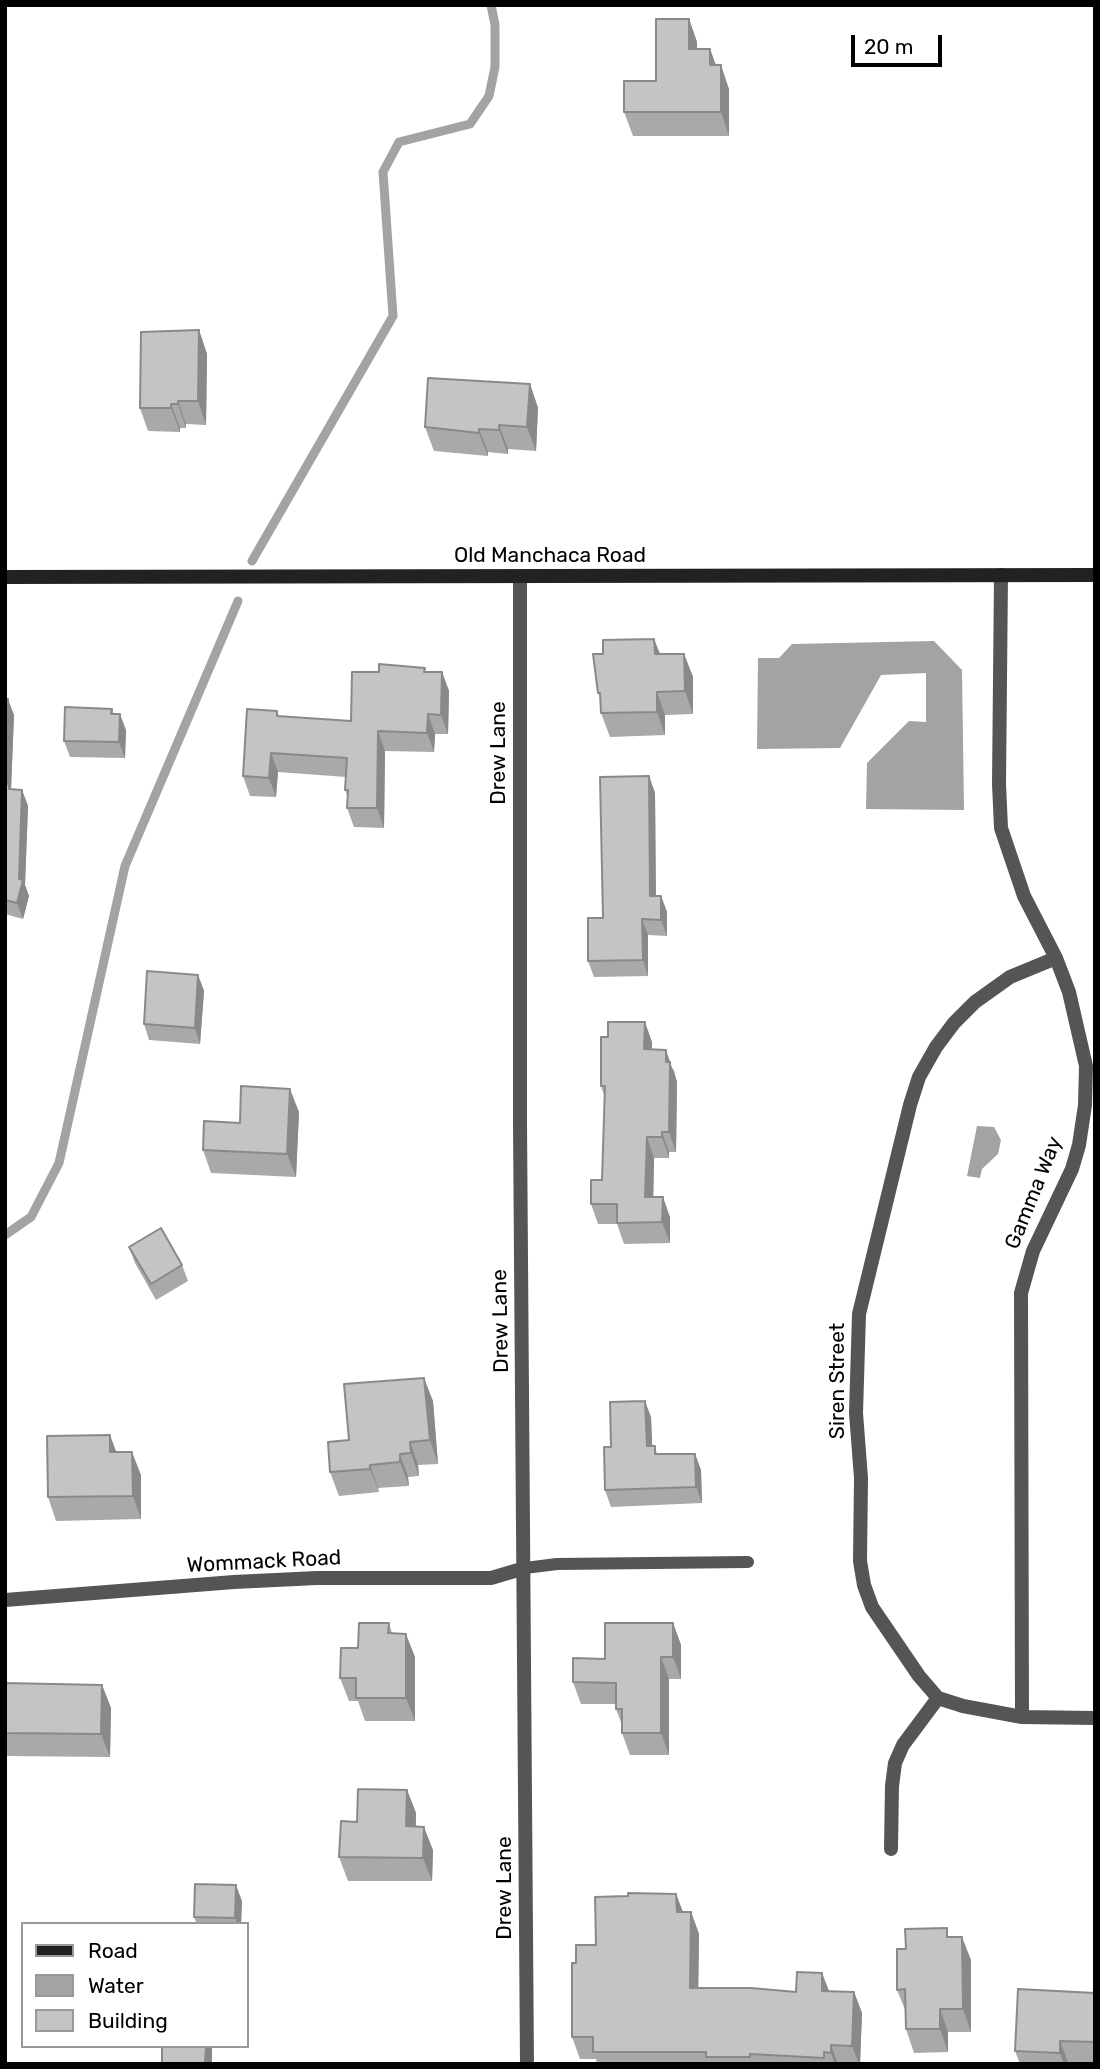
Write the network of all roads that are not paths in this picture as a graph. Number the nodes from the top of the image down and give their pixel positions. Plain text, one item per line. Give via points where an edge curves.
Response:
1 (1001, 575) junction
2 (1095, 575) edge
3 (5, 577) edge
4 (520, 577) junction
5 (1056, 958) junction
6 (748, 1562) dead end
7 (525, 1568) junction
8 (5, 1600) edge
9 (938, 1698) junction
10 (1022, 1717) junction
11 (1095, 1718) edge
12 (891, 1849) dead end
13 (527, 2064) edge

1 - 2 street, Old Manchaca Road
1 - 4 street, Old Manchaca Road
1 - 5 street, Gamma Way via 1001,828 1024,896
3 - 4 street, Old Manchaca Road
4 - 7 street, Drew Lane
5 - 9 street, Siren Street via 990,990 936,1046 909,1105 859,1314 856,1413 864,1585 888,1632
5 - 10 street, Gamma Way via 1087,1066 1085,1105 1072,1169 1033,1251 1021,1293
6 - 7 lane
7 - 8 street, Wommack Road via 492,1578 317,1578
7 - 13 street, Drew Lane
9 - 10 street
9 - 12 street via 894,1763
10 - 11 street

